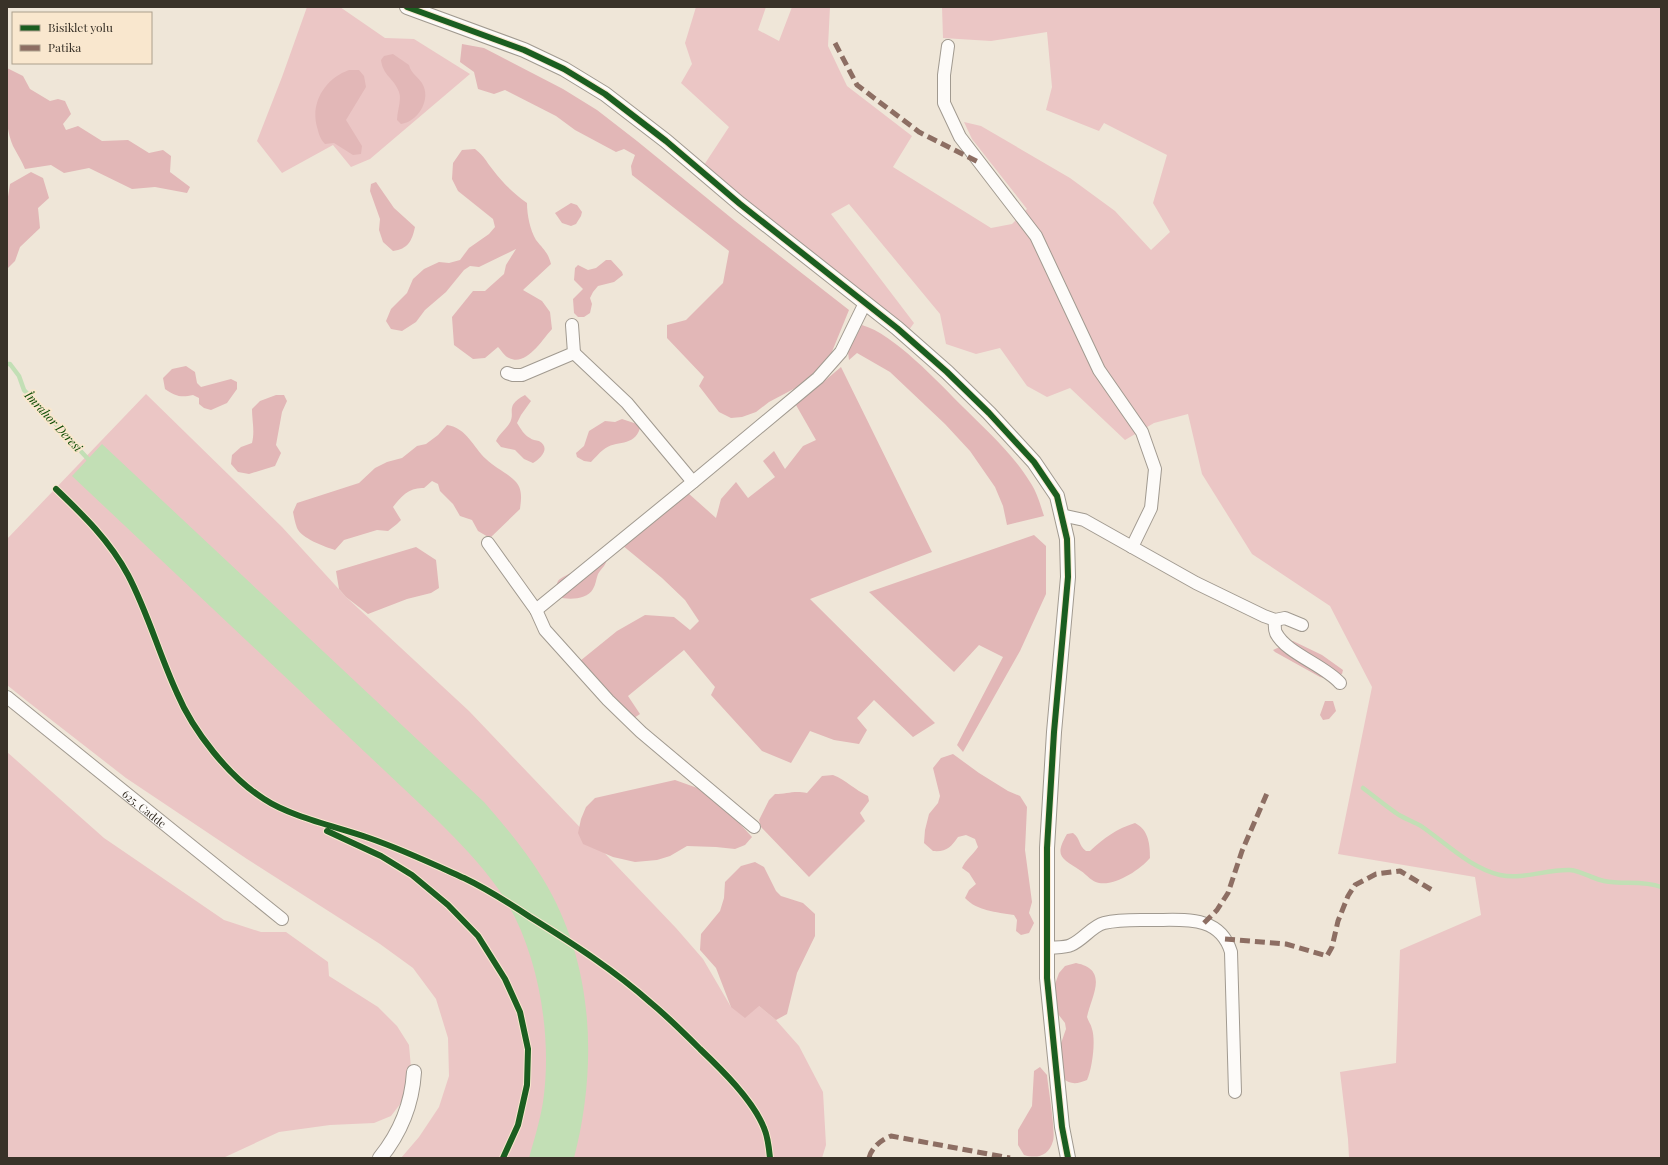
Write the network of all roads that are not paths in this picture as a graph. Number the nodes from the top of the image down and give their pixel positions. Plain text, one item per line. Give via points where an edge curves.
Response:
1 (407, 7) edge
2 (948, 46) dead end
3 (865, 303) junction
4 (572, 324) dead end
5 (574, 353) junction
6 (508, 373) dead end
7 (692, 482) junction
8 (1061, 515) junction
9 (488, 543) dead end
10 (1132, 547) junction
11 (536, 610) junction
12 (1275, 620) junction
13 (1302, 625) dead end
14 (1340, 683) dead end
15 (7, 697) edge
16 (754, 827) dead end
17 (282, 919) dead end
18 (1047, 948) junction
19 (414, 1072) dead end
20 (1235, 1092) dead end
21 (380, 1158) edge
22 (1068, 1158) edge

1 - 3 street via 524,50 564,69 605,94
2 - 10 street via 944,103 960,137 1036,236 1098,370 1142,432 1155,469 1151,508
3 - 7 street via 841,352 826,369
3 - 8 street via 947,372 989,413 1034,462 1057,496
4 - 5 street
5 - 6 street via 522,375
5 - 7 street via 627,402
7 - 11 street
8 - 10 street via 1084,520
8 - 18 street via 1067,539 1068,577 1047,848
9 - 11 street
10 - 12 street via 1196,582
11 - 16 street via 545,630 608,700 641,732
12 - 13 street via 1285,618
12 - 14 street via 1275,632 1282,641
15 - 17 street, 625. Cadde
18 - 20 street via 1070,946 1103,923 1131,920 1192,920 1220,932 1231,952
18 - 22 street via 1047,978 1062,1127
19 - 21 street via 411,1100 406,1115

